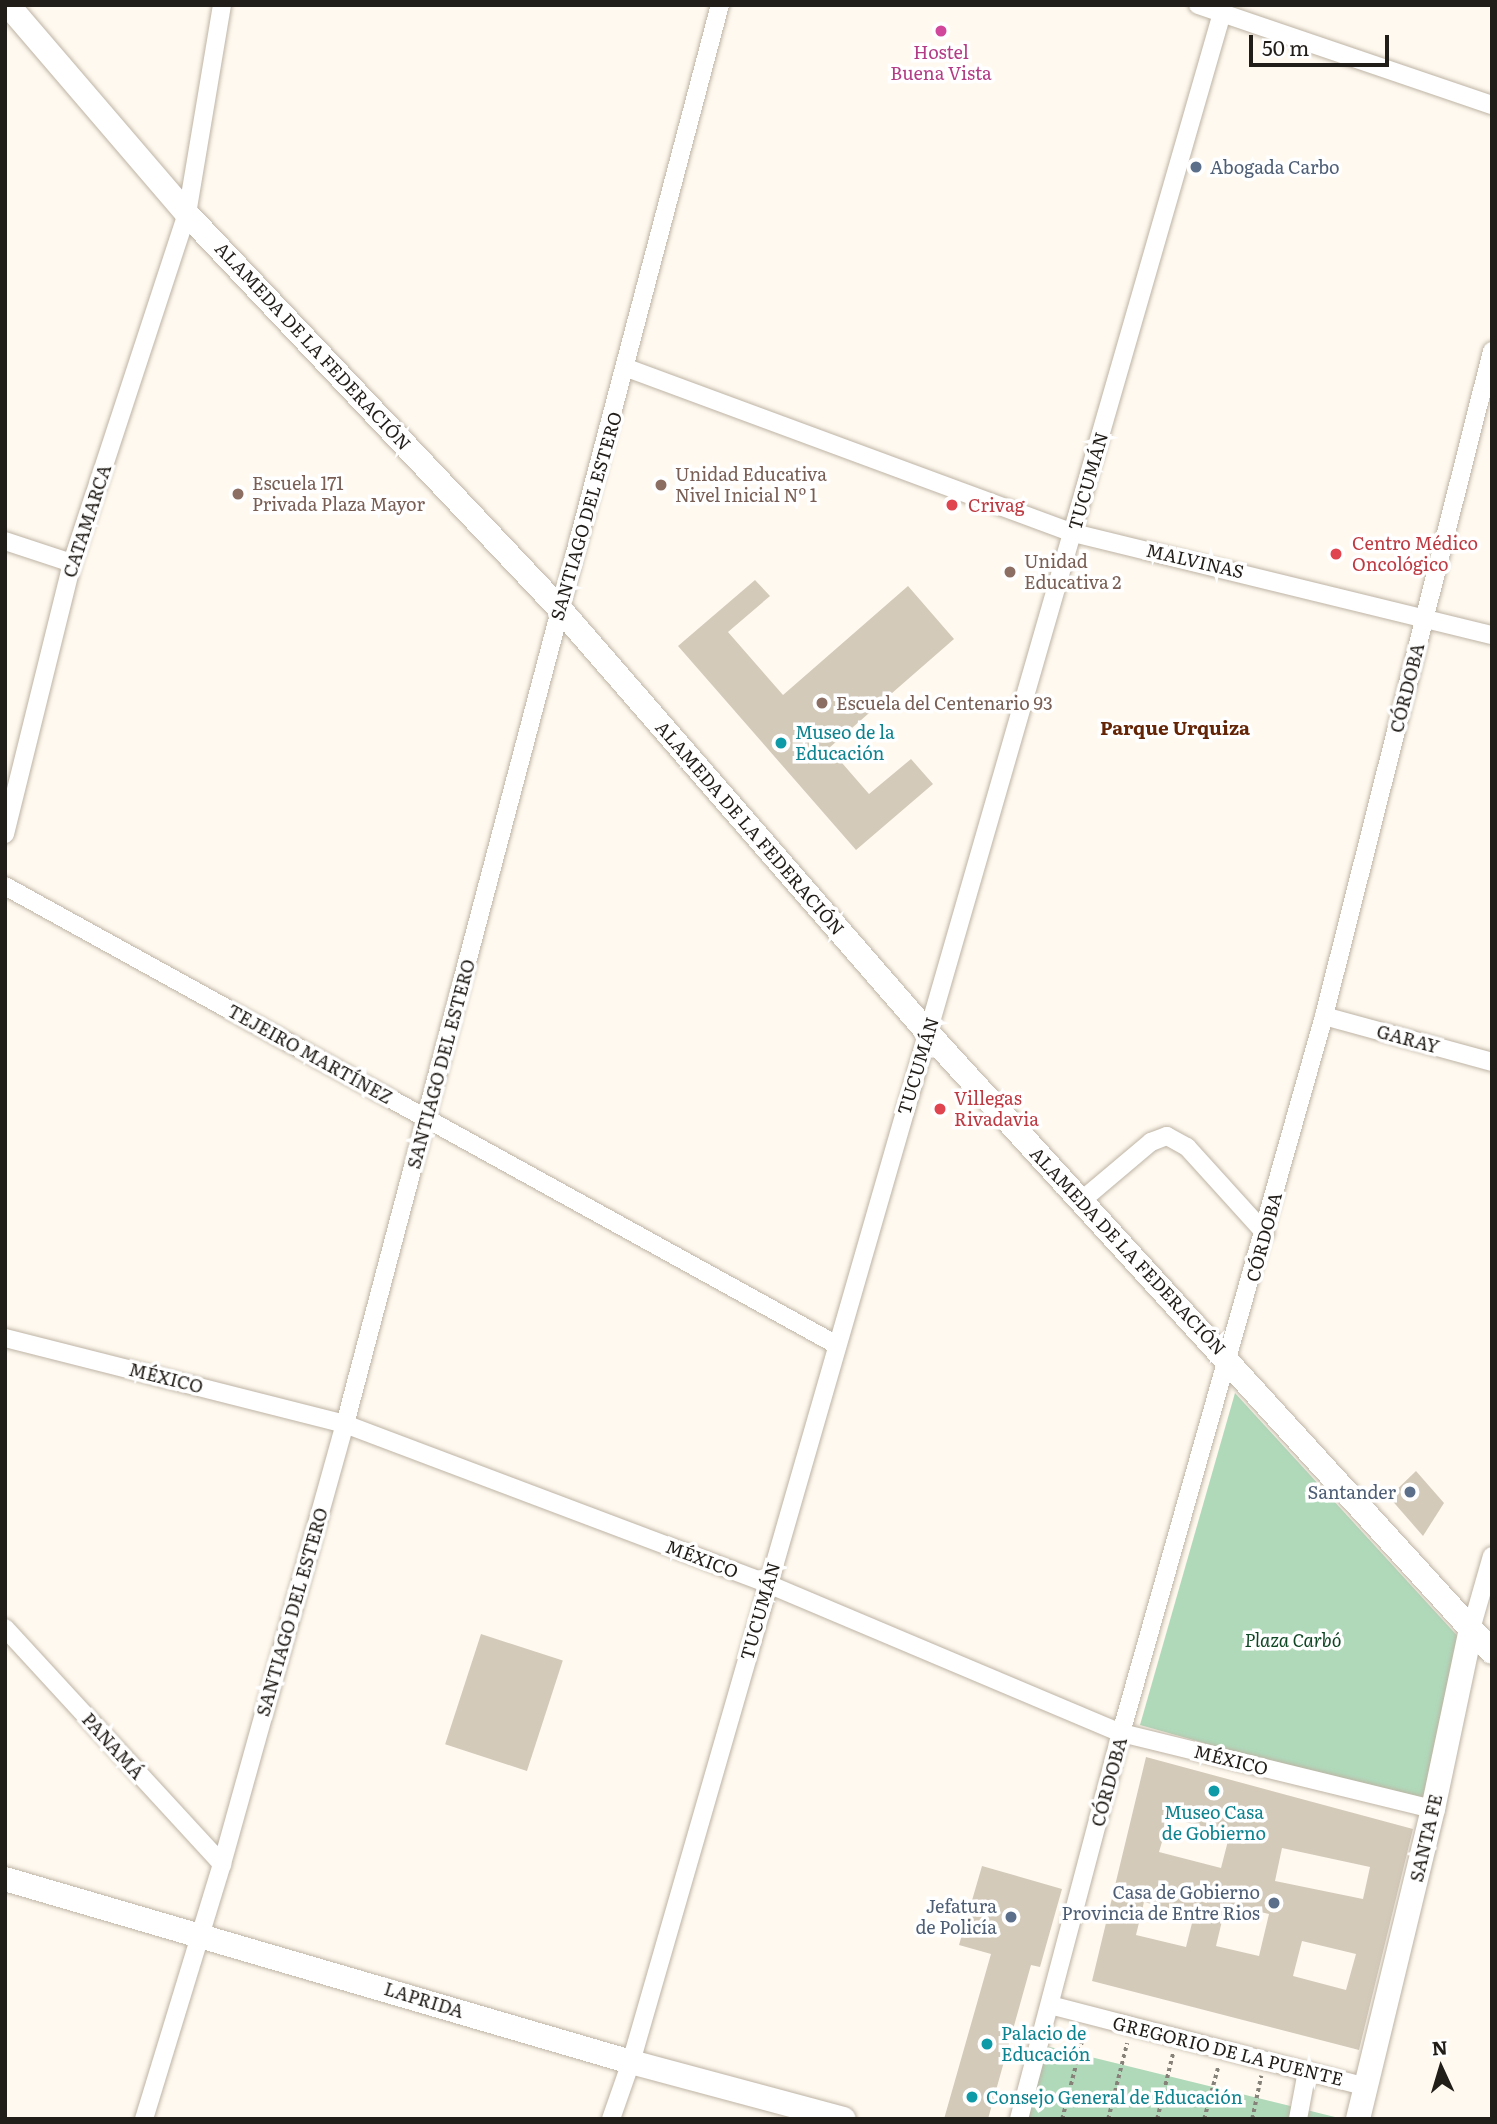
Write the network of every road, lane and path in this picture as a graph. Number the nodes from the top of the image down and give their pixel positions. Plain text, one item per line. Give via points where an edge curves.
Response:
1 (8, 5) edge
2 (222, 5) edge
3 (720, 5) edge
4 (1198, 5) edge
5 (1222, 13) junction
6 (1492, 105) edge
7 (187, 214) junction
8 (1492, 351) edge
9 (627, 368) junction
10 (1073, 533) junction
11 (5, 541) edge
12 (72, 563) junction
13 (560, 609) junction
14 (1425, 616) junction
15 (1492, 635) edge
16 (5, 834) edge
17 (5, 887) edge
18 (1324, 1016) junction
19 (928, 1033) junction
20 (1492, 1062) edge
21 (427, 1118) junction
22 (1081, 1201) junction
23 (1265, 1233) junction
24 (5, 1338) edge
25 (835, 1344) junction
26 (1229, 1362) junction
27 (345, 1424) junction
28 (1492, 1556) edge
29 (768, 1584) junction
30 (5, 1628) edge
31 (1471, 1629) junction
32 (1492, 1652) edge
33 (1121, 1733) junction
34 (1433, 1809) junction
35 (222, 1864) junction
36 (5, 1879) edge
37 (200, 1933) junction
38 (1050, 2005) junction
39 (1089, 2015) junction
40 (1131, 2026) junction
41 (1177, 2038) junction
42 (1222, 2050) junction
43 (1265, 2061) junction
44 (631, 2062) junction
45 (1307, 2071) junction
46 (1366, 2087) junction
47 (144, 2119) edge
48 (611, 2119) edge
49 (844, 2119) edge
50 (1019, 2119) edge
51 (1062, 2119) edge
52 (1108, 2119) edge
53 (1157, 2119) edge
54 (1204, 2119) edge
55 (1252, 2119) edge
56 (1298, 2119) edge
57 (1358, 2119) edge

1 - 7 street, ALAMEDA DE LA FEDERACIÓN
2 - 7 street, CATAMARCA
3 - 9 street, SANTIAGO DEL ESTERO
4 - 5 street
5 - 6 street
5 - 10 street, TUCUMÁN
7 - 12 street, CATAMARCA
7 - 13 street, ALAMEDA DE LA FEDERACIÓN
8 - 14 street, CÓRDOBA
9 - 10 street, MALVINAS
9 - 13 street, SANTIAGO DEL ESTERO
10 - 14 street, MALVINAS
10 - 19 street, TUCUMÁN
11 - 12 street
12 - 16 street, CATAMARCA
13 - 19 street, ALAMEDA DE LA FEDERACIÓN
13 - 21 street, SANTIAGO DEL ESTERO
14 - 15 street, MALVINAS
14 - 18 street, CÓRDOBA
17 - 21 street, TEJEIRO MARTÍNEZ
18 - 20 street, GARAY
18 - 23 street, CÓRDOBA
19 - 22 street, ALAMEDA DE LA FEDERACIÓN
19 - 25 street, TUCUMÁN
21 - 25 street, TEJEIRO MARTÍNEZ
21 - 27 street, SANTIAGO DEL ESTERO
22 - 23 street via 1151,1142 1167,1136 1187,1147
22 - 26 street, ALAMEDA DE LA FEDERACIÓN
23 - 26 street, CÓRDOBA
24 - 27 street, MÉXICO
25 - 29 street, TUCUMÁN
26 - 31 street, ALAMEDA DE LA FEDERACIÓN
26 - 33 street, CÓRDOBA
27 - 29 street, MÉXICO
27 - 35 street, SANTIAGO DEL ESTERO
28 - 31 street, SANTA FE
29 - 33 street, MÉXICO
29 - 44 street, TUCUMÁN
30 - 35 street, PANAMÁ
31 - 32 street, ALAMEDA DE LA FEDERACIÓN
31 - 34 street, SANTA FE
33 - 34 street, MÉXICO
33 - 38 street, CÓRDOBA
34 - 46 street, SANTA FE
35 - 37 street, SANTIAGO DEL ESTERO
36 - 37 street, LAPRIDA
37 - 44 street, LAPRIDA
37 - 47 street, SANTIAGO DEL ESTERO
38 - 39 street, GREGORIO DE LA PUENTE
38 - 50 street, CÓRDOBA
39 - 40 street, GREGORIO DE LA PUENTE
39 - 51 path
40 - 41 street, GREGORIO DE LA PUENTE
40 - 52 path
41 - 42 street, GREGORIO DE LA PUENTE
41 - 53 path
42 - 43 street, GREGORIO DE LA PUENTE
42 - 54 path
43 - 45 street, GREGORIO DE LA PUENTE
43 - 55 path
44 - 48 street, TUCUMÁN
44 - 49 street, LAPRIDA
45 - 46 street, GREGORIO DE LA PUENTE
45 - 56 street
46 - 57 street, SANTA FE

